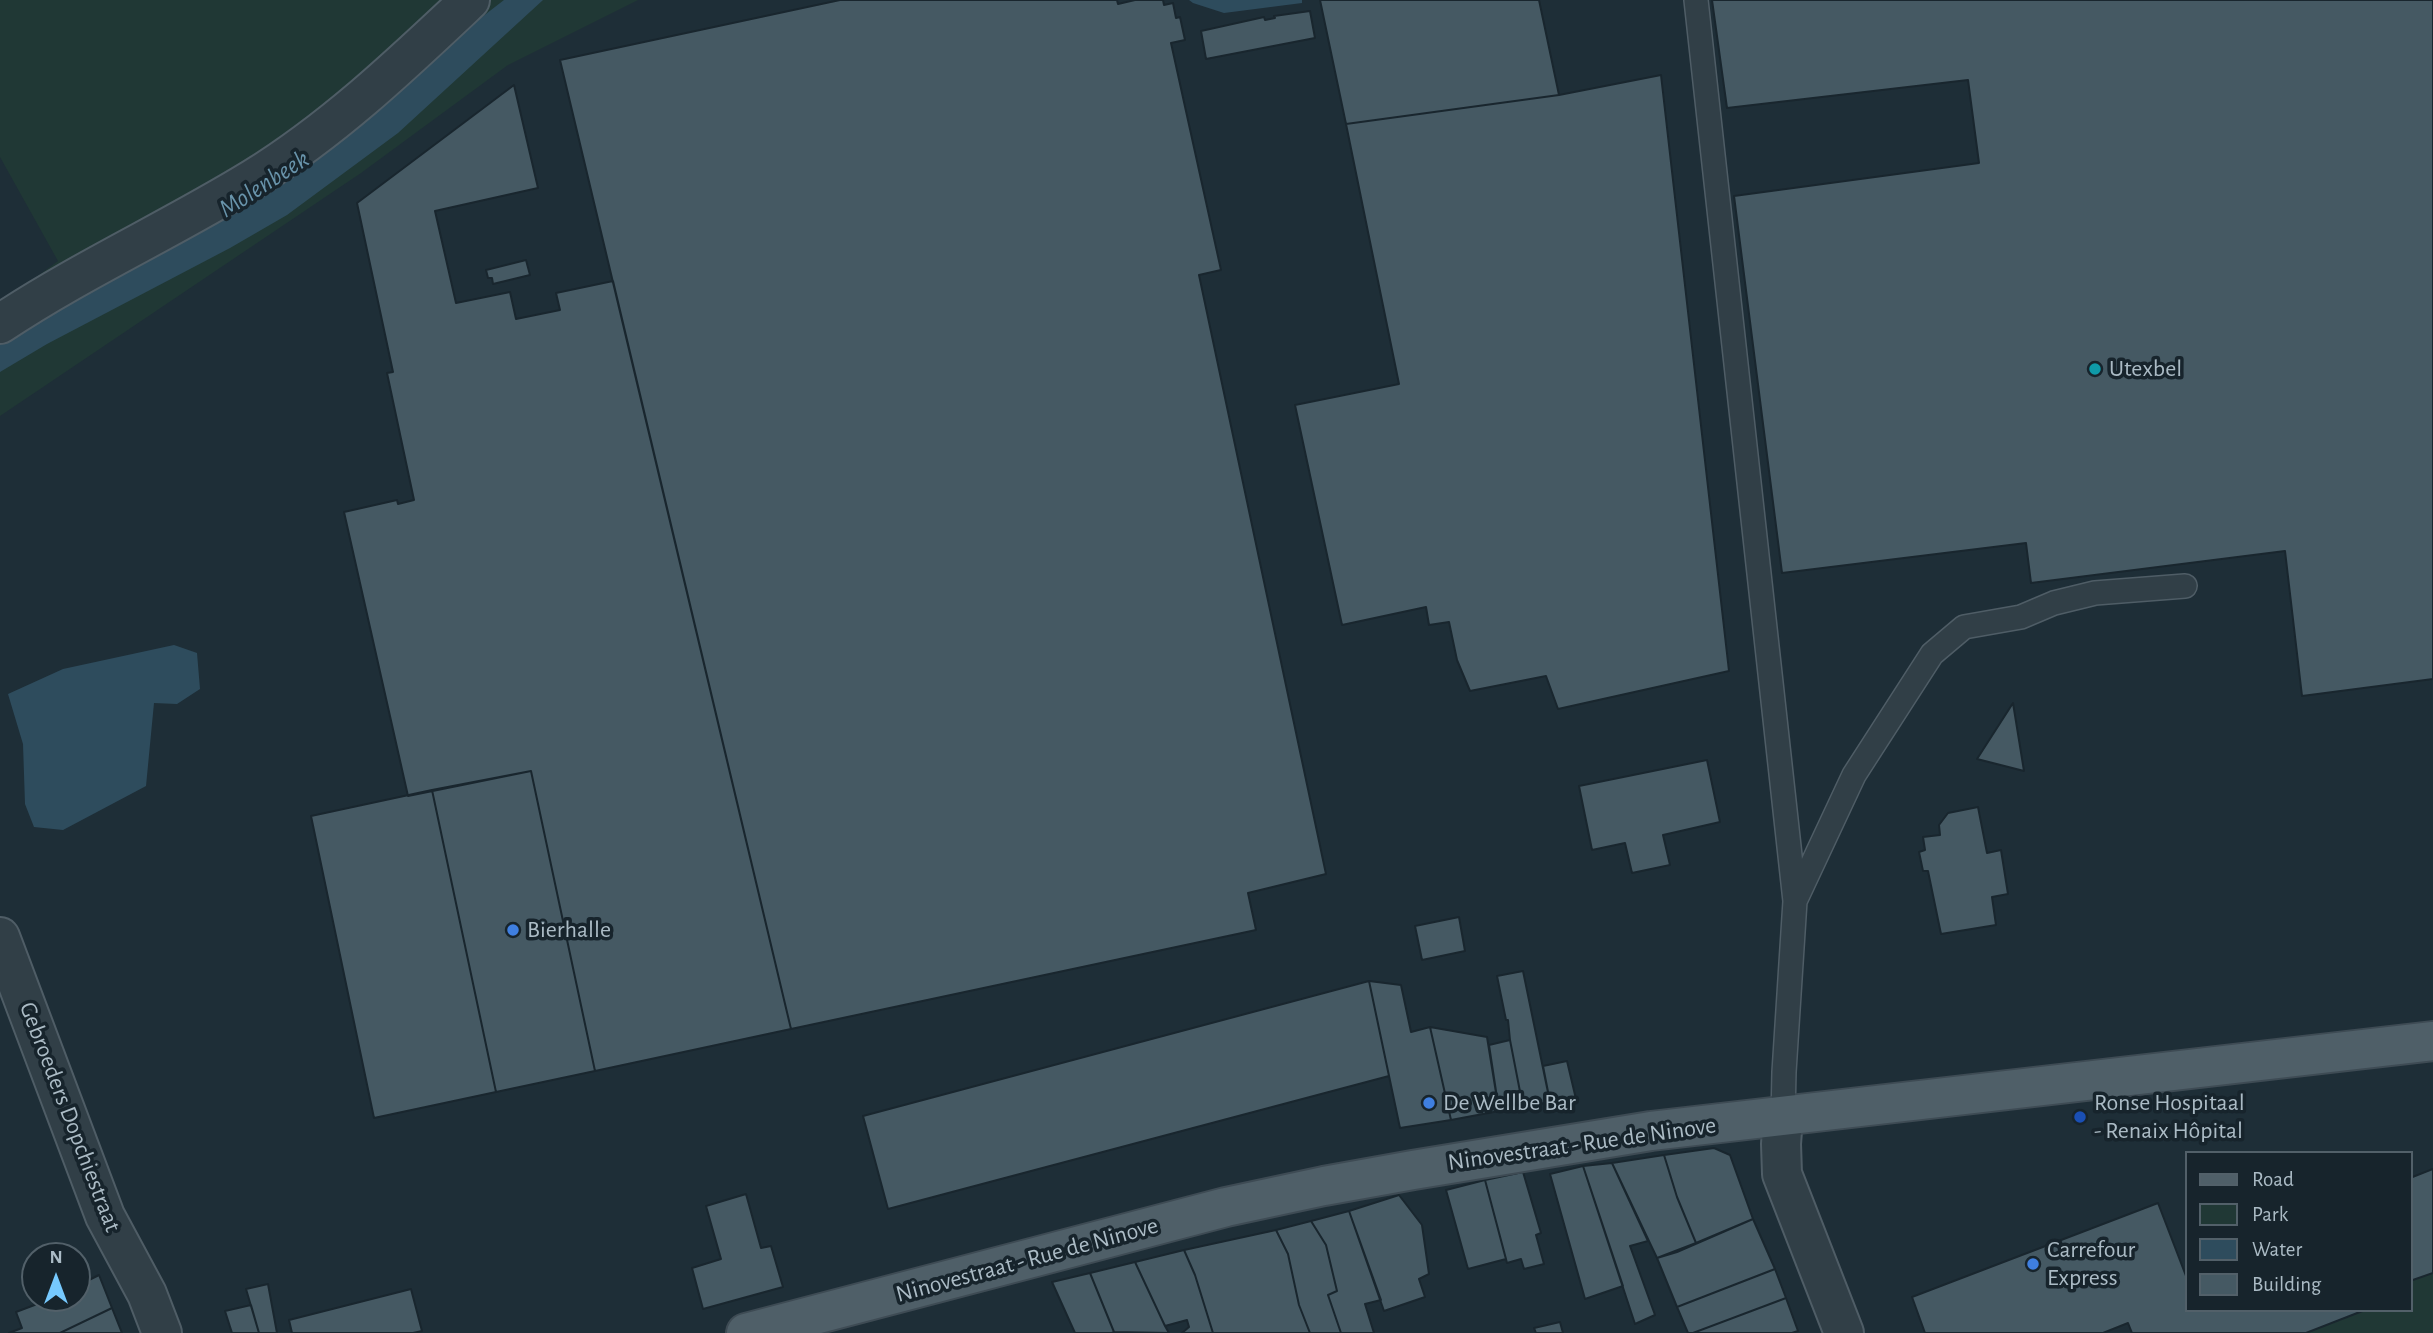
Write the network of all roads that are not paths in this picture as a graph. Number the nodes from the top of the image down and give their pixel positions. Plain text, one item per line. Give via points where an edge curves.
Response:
1 (470, 0) edge
2 (1696, 0) edge
3 (0, 324) edge
4 (2185, 586) dead end
5 (1795, 901) junction
6 (0, 937) edge
7 (2433, 1041) edge
8 (1783, 1117) junction
9 (162, 1333) edge
10 (746, 1333) edge
11 (1844, 1333) edge

1 - 3 street via 341,117 254,178 74,277
2 - 5 lane
4 - 5 lane via 2095,593 2021,617 1964,627 1932,654 1854,775
5 - 8 lane
6 - 9 street, Gebroeders Dopchiestraat via 105,1216 147,1294
7 - 8 main road, Ninovestraat - Rue de Ninove
8 - 10 main road, Ninovestraat - Rue de Ninove via 1651,1131 1324,1186
8 - 11 street via 1782,1174

